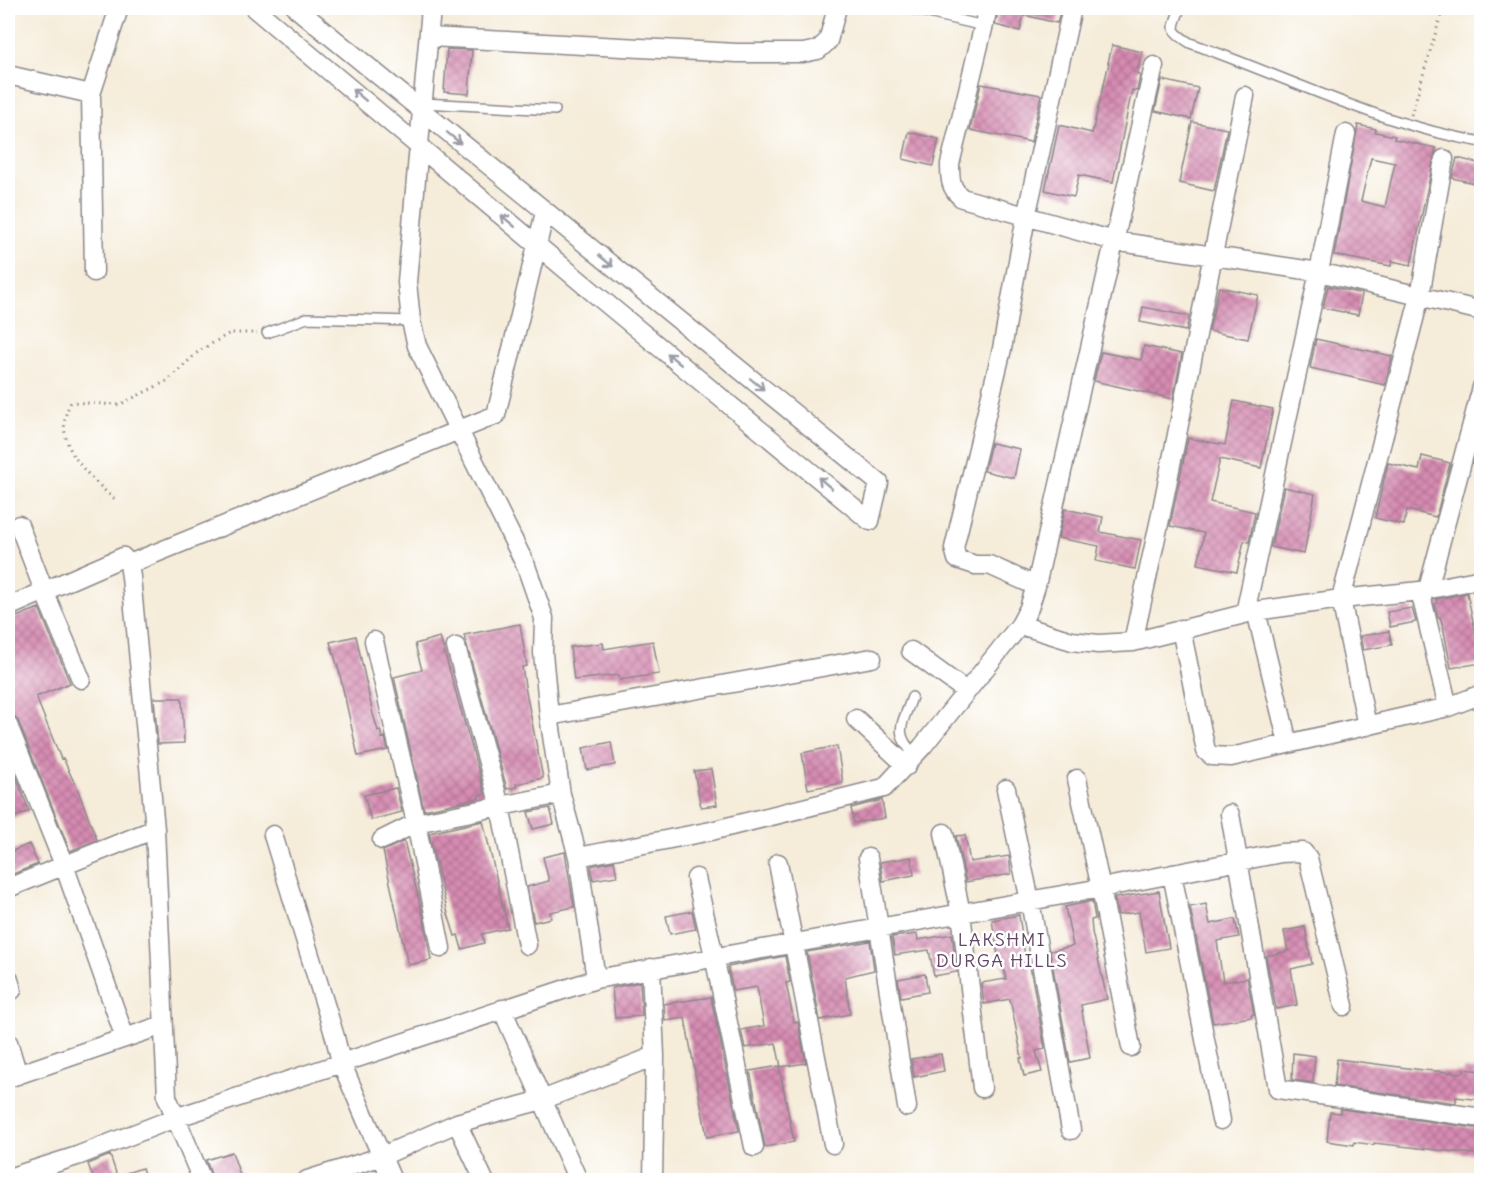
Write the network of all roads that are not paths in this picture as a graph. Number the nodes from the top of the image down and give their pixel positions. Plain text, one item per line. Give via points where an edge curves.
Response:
1 (119, 8) edge
2 (254, 8) edge
3 (431, 8) edge
4 (837, 8) edge
5 (907, 8) edge
6 (988, 8) edge
7 (1072, 8) edge
8 (1180, 8) edge
9 (305, 11) edge
10 (984, 26) junction
11 (429, 37) junction
12 (1154, 66) dead end
13 (8, 75) edge
14 (92, 94) junction
15 (1245, 96) dead end
16 (423, 107) junction
17 (555, 110) dead end
18 (1346, 134) dead end
19 (1482, 142) edge
20 (419, 146) junction
21 (1444, 159) dead end
22 (545, 212) junction
23 (1026, 217) junction
24 (1114, 241) junction
25 (537, 245) junction
26 (1214, 254) junction
27 (93, 272) dead end
28 (1319, 272) junction
29 (1420, 296) junction
30 (1482, 311) edge
31 (411, 321) junction
32 (267, 333) road end
33 (1482, 387) edge
34 (459, 431) junction
35 (19, 525) dead end
36 (129, 564) junction
37 (1482, 579) edge
38 (1036, 586) junction
39 (1424, 590) junction
40 (44, 591) junction
41 (1341, 599) junction
42 (8, 607) edge
43 (1250, 612) junction
44 (1020, 625) junction
45 (1181, 628) junction
46 (374, 641) dead end
47 (1133, 642) junction
48 (456, 647) dead end
49 (911, 651) dead end
50 (872, 658) dead end
51 (81, 679) dead end
52 (966, 691) junction
53 (1482, 694) edge
54 (912, 697) dead end
55 (1448, 707) junction
56 (549, 716) junction
57 (856, 719) dead end
58 (8, 725) edge
59 (1367, 726) junction
60 (1288, 743) junction
61 (911, 760) junction
62 (1077, 779) dead end
63 (1006, 789) dead end
64 (561, 794) junction
65 (500, 806) junction
66 (1230, 814) dead end
67 (416, 823) junction
68 (155, 829) junction
69 (944, 833) dead end
70 (273, 835) dead end
71 (382, 840) dead end
72 (578, 857) junction
73 (868, 858) dead end
74 (1239, 861) junction
75 (778, 863) dead end
76 (64, 865) junction
77 (1172, 874) junction
78 (696, 878) dead end
79 (8, 888) edge
80 (1101, 888) junction
81 (1030, 901) junction
82 (961, 913) junction
83 (878, 928) junction
84 (793, 944) junction
85 (528, 945) dead end
86 (441, 948) dead end
87 (714, 956) junction
88 (651, 968) junction
89 (596, 978) junction
90 (1344, 1006) dead end
91 (502, 1009) junction
92 (164, 1025) junction
93 (125, 1038) junction
94 (8, 1042) edge
95 (1131, 1047) dead end
96 (655, 1056) junction
97 (341, 1062) junction
98 (13, 1076) edge
99 (982, 1088) dead end
100 (542, 1100) junction
101 (907, 1107) dead end
102 (175, 1118) junction
103 (1482, 1118) edge
104 (1221, 1120) dead end
105 (457, 1123) junction
106 (1071, 1130) dead end
107 (833, 1144) dead end
108 (754, 1147) dead end
109 (380, 1157) junction
110 (8, 1178) edge
111 (202, 1180) edge
112 (307, 1180) edge
113 (392, 1180) edge
114 (484, 1180) edge
115 (578, 1180) edge
116 (653, 1180) edge

1 - 14 street
20 -> 2 street
3 - 11 street
4 - 11 street via 828,41 818,50 803,53
5 - 10 lane
6 - 10 street
7 - 23 street
8 - 19 lane via 1173,26 1175,34 1190,43 1408,125
9 - 16 street
10 - 23 street via 950,164 950,180 962,198
11 - 16 street
12 - 24 street
13 - 14 street
14 - 27 street
15 - 26 street
16 - 17 lane
16 - 20 street
16 -> 22 street
18 - 28 street
25 -> 20 street
20 - 31 street via 407,282
21 - 29 street
22 - 25 street
22 -> 25 street via 879,483 870,521
23 - 24 street
23 - 38 street via 1002,349 954,548 957,559 989,566
24 - 26 street
24 - 38 street
25 - 34 street via 496,415
26 - 28 street
26 - 47 street
28 - 29 street
28 - 43 street
29 - 30 street
29 - 41 street
31 - 32 lane via 307,318
31 - 34 street via 417,346
33 - 39 street
34 - 36 street
34 - 56 street via 526,566 544,618
35 - 40 street
36 - 40 street via 123,557
36 - 68 street
37 - 39 street
38 - 44 street
39 - 41 street
39 - 55 street
40 - 42 street
40 - 51 street
41 - 43 street
41 - 59 street
43 - 45 street
43 - 60 street
44 - 47 street via 1072,641
44 - 52 street
45 - 47 street
45 - 60 street via 1207,753 1231,757
46 - 67 street
48 - 65 street
49 - 52 street
50 - 56 street
52 - 61 street
53 - 55 street
54 - 61 lane via 900,732
55 - 59 street
56 - 64 street
57 - 61 street
58 - 76 street
59 - 60 street
61 - 72 street via 884,788 711,831
62 - 80 street
63 - 81 street
64 - 65 street
64 - 72 street
65 - 67 street
65 - 85 street
66 - 74 street
67 - 71 street
67 - 86 street
68 - 76 street
68 - 92 street
69 - 82 street
70 - 97 street
72 - 89 street
73 - 83 street
74 - 77 street
74 - 90 street via 1303,852 1308,858
74 - 103 street via 1278,1089
75 - 84 street
76 - 79 street
76 - 93 street
77 - 80 street
77 - 104 street
78 - 87 street
80 - 81 street
80 - 95 street
81 - 82 street
81 - 106 street
82 - 83 street
82 - 99 street
83 - 84 street
83 - 101 street
84 - 87 street
84 - 107 street
87 - 88 street
87 - 108 street
88 - 89 street
88 - 96 street
89 - 91 street
91 - 97 street
91 - 100 street
92 - 93 street
92 - 102 street via 167,1097
93 - 98 street
94 - 98 street
96 - 100 street
96 - 116 street
97 - 102 street
97 - 109 street
100 - 105 street
100 - 115 street
102 - 110 street
102 - 111 street
105 - 109 street
105 - 114 street
109 - 112 street
109 - 113 street

